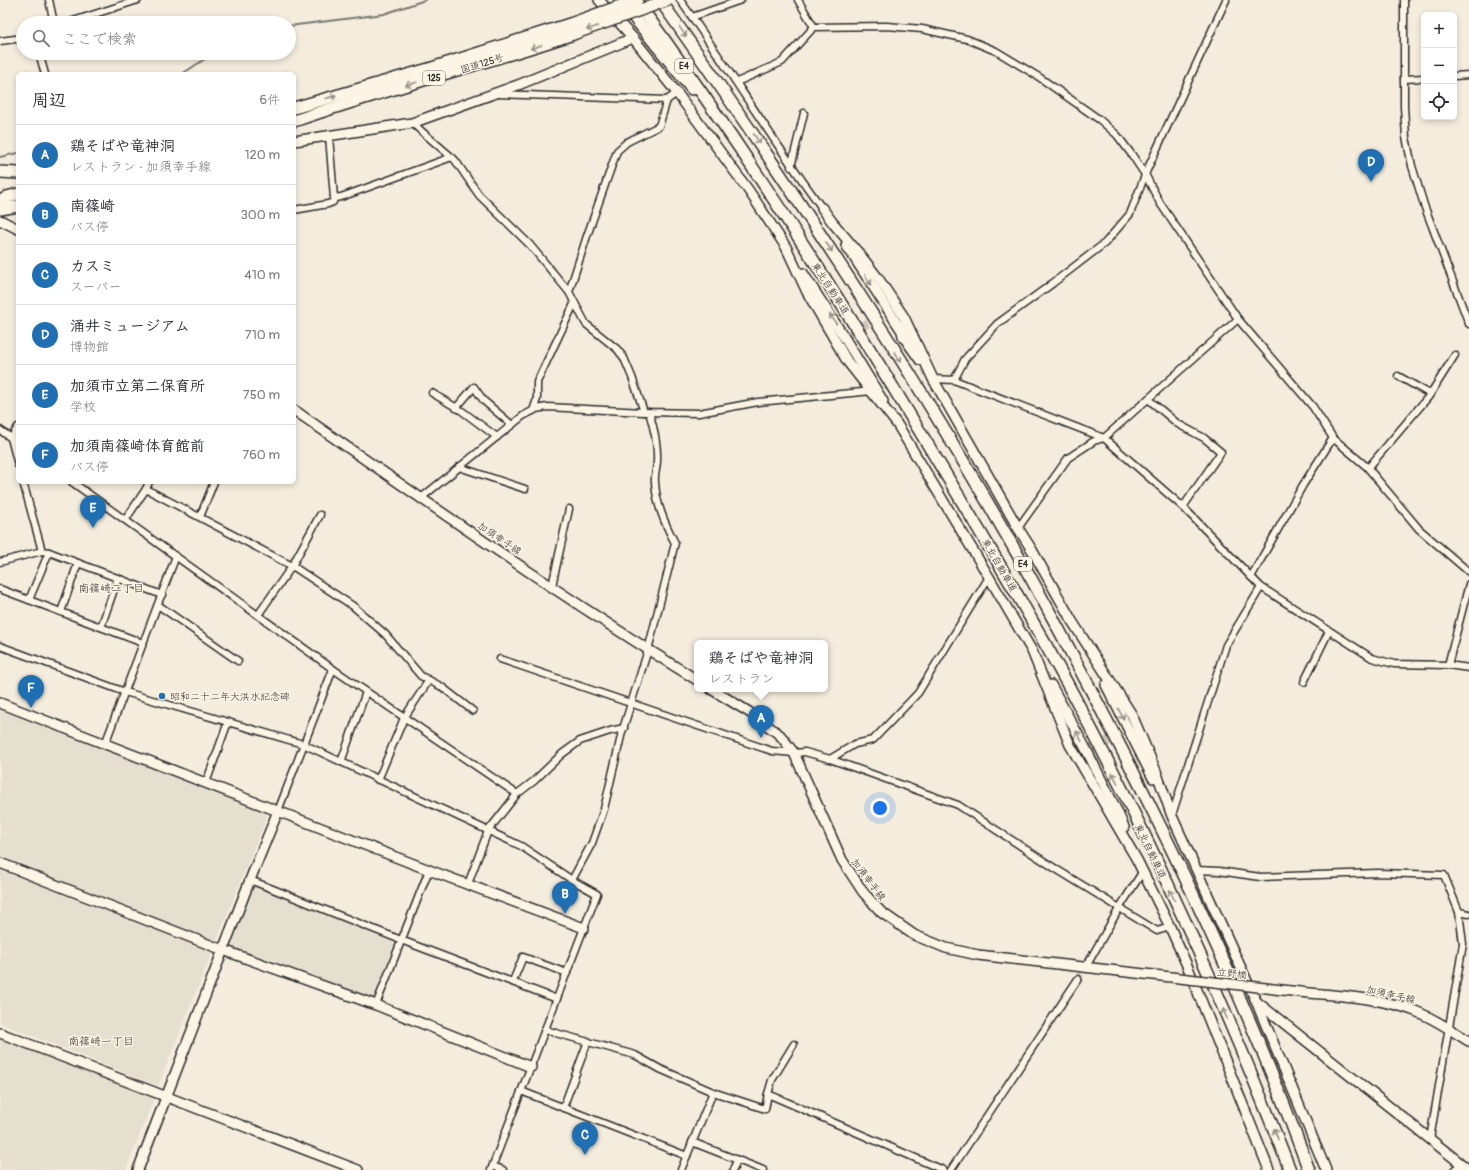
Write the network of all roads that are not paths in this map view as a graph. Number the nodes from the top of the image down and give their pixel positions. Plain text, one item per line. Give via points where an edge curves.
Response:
1 (49, 0) edge
2 (138, 0) edge
3 (599, 0) edge
4 (620, 0) edge
5 (636, 0) edge
6 (660, 0) edge
7 (668, 0) edge
8 (680, 0) edge
9 (741, 0) edge
10 (798, 0) edge
11 (1226, 0) edge
12 (1404, 0) edge
13 (52, 16) edge
14 (89, 16) edge
15 (692, 17) junction
16 (814, 26) junction
17 (571, 29) junction
18 (634, 38) junction
19 (16, 39) edge
20 (0, 41) edge
21 (41, 60) edge
22 (45, 72) edge
23 (1469, 75) edge
24 (1457, 76) edge
25 (1421, 78) edge
26 (1404, 79) junction
27 (737, 82) junction
28 (677, 93) junction
29 (494, 94) junction
30 (667, 100) junction
31 (296, 107) edge
32 (804, 113) dead end
33 (296, 120) edge
34 (412, 123) junction
35 (729, 134) junction
36 (329, 136) junction
37 (296, 141) edge
38 (452, 158) junction
39 (791, 167) junction
40 (0, 172) edge
41 (16, 173) edge
42 (1146, 176) junction
43 (16, 195) edge
44 (334, 198) junction
45 (0, 202) edge
46 (16, 206) edge
47 (822, 208) joint
48 (0, 209) edge
49 (296, 210) edge
50 (0, 220) edge
51 (833, 223) junction
52 (16, 229) edge
53 (786, 247) junction
54 (569, 292) junction
55 (574, 304) junction
56 (1238, 319) junction
57 (1469, 324) edge
58 (1455, 355) dead end
59 (1398, 376) dead end
60 (933, 379) junction
61 (954, 380) junction
62 (873, 390) junction
63 (432, 393) dead end
64 (1430, 394) junction
65 (1148, 399) junction
66 (456, 408) junction
67 (296, 411) edge
68 (532, 411) junction
69 (647, 412) junction
70 (512, 425) junction
71 (0, 430) edge
72 (16, 431) edge
73 (497, 437) junction
74 (11, 438) junction
75 (1104, 438) junction
76 (1333, 438) junction
77 (16, 442) edge
78 (16, 457) edge
79 (460, 467) junction
80 (1368, 468) junction
81 (24, 484) edge
82 (75, 484) edge
83 (148, 484) edge
84 (213, 484) edge
85 (146, 489) junction
86 (525, 489) dead end
87 (420, 498) junction
88 (1182, 507) junction
89 (569, 509) dead end
90 (320, 515) dead end
91 (200, 517) junction
92 (126, 519) junction
93 (1018, 528) junction
94 (42, 551) junction
95 (49, 552) junction
96 (176, 556) junction
97 (0, 562) edge
98 (78, 563) junction
99 (292, 566) junction
100 (1469, 572) edge
101 (1251, 576) junction
102 (989, 577) junction
103 (118, 578) junction
104 (1469, 584) edge
105 (552, 586) junction
106 (1261, 587) junction
107 (0, 589) edge
108 (162, 594) junction
109 (30, 600) junction
110 (158, 605) junction
111 (61, 612) junction
112 (258, 615) junction
113 (101, 627) junction
114 (1329, 631) junction
115 (143, 643) junction
116 (0, 646) edge
117 (648, 650) junction
118 (1032, 651) junction
119 (1092, 654) junction
120 (500, 659) dead end
121 (238, 662) dead end
122 (1448, 665) junction
123 (1469, 668) edge
124 (333, 669) junction
125 (694, 678) edge
126 (429, 680) junction
127 (1304, 682) dead end
128 (125, 692) junction
129 (366, 692) junction
130 (716, 692) edge
131 (0, 703) edge
132 (631, 703) junction
133 (473, 711) dead end
134 (404, 718) junction
135 (228, 722) junction
136 (624, 728) junction
137 (105, 744) junction
138 (303, 744) junction
139 (794, 753) junction
140 (830, 759) junction
141 (341, 762) junction
142 (378, 780) junction
143 (206, 783) junction
144 (517, 794) junction
145 (278, 811) junction
146 (1172, 816) junction
147 (488, 831) junction
148 (1137, 860) junction
149 (0, 863) edge
150 (429, 870) junction
151 (1196, 870) junction
152 (1143, 871) junction
153 (250, 880) junction
154 (572, 880) junction
155 (468, 884) junction
156 (1120, 907) junction
157 (1459, 912) junction
158 (1469, 914) edge
159 (1170, 927) junction
160 (584, 928) junction
161 (401, 940) junction
162 (223, 950) junction
163 (1088, 963) tunnel mouth
164 (567, 973) junction
165 (1162, 976) joint
166 (1078, 979) tunnel mouth
167 (513, 981) junction
168 (1300, 992) joint
169 (557, 999) junction
170 (1256, 1001) junction
171 (376, 1006) junction
172 (1448, 1028) junction
173 (545, 1030) junction
174 (0, 1033) edge
175 (588, 1041) junction
176 (1469, 1041) edge
177 (794, 1044) dead end
178 (531, 1067) junction
179 (521, 1091) junction
180 (713, 1092) junction
181 (768, 1094) junction
182 (166, 1096) junction
183 (563, 1108) junction
184 (1430, 1139) junction
185 (692, 1142) junction
186 (687, 1156) junction
187 (737, 1160) junction
188 (1465, 1167) edge
189 (492, 1168) edge
190 (138, 1170) edge
191 (358, 1170) edge
192 (503, 1170) edge
193 (681, 1170) edge
194 (733, 1170) edge
195 (763, 1170) edge
196 (943, 1170) edge
197 (951, 1170) edge
198 (1269, 1170) edge
199 (1290, 1170) edge
200 (1309, 1170) edge
201 (1326, 1170) edge
202 (1454, 1170) edge

1 - 13 street
2 - 14 street
3 - 18 street
4 - 35 highway
5 - 17 highway, 国道125号 / 125, bridge
5 - 35 highway, 東北自動車道 / E4
6 -> 200 highway, 東北自動車道 / E4 via 850,280 967,467 1027,571 1167,838 1220,950 1287,1110
7 -> 17 highway, 国道125号 / 125, bridge
8 - 15 street
9 - 15 street
10 - 16 street
11 - 42 street
12 - 26 street
15 - 27 street
16 - 27 street via 782,62
16 - 42 street via 887,26 922,29 967,39 996,51 1039,76 1100,120 1117,135
31 -> 17 highway, 国道125号 / 125
17 -> 33 highway, 国道125号 / 125 via 506,56
18 - 28 street
18 - 29 street
19 - 20 street
21 - 22 street
23 - 24 street
25 - 26 street
26 - 57 street via 1406,137 1412,166
27 - 39 street
28 - 30 street
28 - 53 street via 749,191
29 - 30 street
29 - 34 street
30 - 54 street via 659,126 627,142 617,151
32 - 39 street
34 - 36 street
34 - 38 street
199 -> 35 highway, 東北自動車道 / E4 via 1199,954 1149,846 1075,699 1006,575 881,367
36 - 37 street
36 - 44 street
38 - 44 street
38 - 54 street via 479,195 530,245
39 - 47 street
40 - 41 highway
42 - 56 street via 1160,203
42 - 61 street via 1130,214 1105,243 997,324 966,359
43 - 45 highway
44 - 49 street via 333,202 328,204
46 - 48 highway
47 - 51 street
50 - 52 street
51 -> 60 street via 885,311 902,331
51 - 60 street via 878,278 904,317
62 -> 53 street via 847,336
53 - 62 street via 806,292 848,361
54 - 55 street
55 - 68 street via 538,382 538,399
55 - 69 street via 586,324 624,358
56 - 65 street
56 - 76 street via 1313,407
58 - 64 street
59 - 64 street
60 - 61 street
60 - 93 street
61 - 75 street
62 - 69 street via 758,402 699,413
62 - 102 street via 897,424
63 - 66 street
64 - 80 street
65 - 75 street
65 - 88 street via 1178,424 1204,438 1221,452
66 - 70 street via 474,387 484,400
66 - 73 street
67 - 87 street, 加須幸手線
68 - 69 street via 547,407
68 - 70 street
69 - 117 street via 656,437 657,495 664,522 675,543
70 - 73 street
71 - 74 street
72 - 74 street
73 - 79 street
74 - 77 street
74 - 78 street
75 - 88 street
75 - 93 street via 1094,441 1068,458
76 - 80 street
76 - 101 street
79 - 86 street
79 - 87 street
80 - 100 street via 1419,529
81 - 94 street
82 - 92 street
83 - 85 street
84 - 91 street
85 - 91 street
85 - 92 street
87 - 105 street, 加須幸手線
88 - 101 street
89 - 105 street
90 - 99 street
91 - 99 street
92 - 96 street
93 - 119 street
94 - 95 street
94 - 97 street
95 - 98 street
95 - 109 street
96 - 108 street
96 - 112 street
98 - 103 street
98 - 111 street
99 - 112 street
99 - 126 street via 353,606 385,634 421,676
101 - 106 street
102 - 118 street
102 - 140 street via 918,693 873,740 855,744
103 - 108 street
103 - 113 street
104 - 122 street
105 - 117 street, 加須幸手線
106 - 114 street
106 - 146 street via 1226,645
107 - 109 street
108 - 110 street
109 - 111 street
110 - 115 street
110 - 121 street
111 - 113 street
112 - 124 street
113 - 115 street
114 - 122 street via 1372,658 1394,664
114 - 127 street
115 - 128 street
116 - 128 street
117 - 125 street, 加須幸手線
117 - 132 street
148 -> 118 street via 1088,751
118 - 148 street via 1070,744
119 -> 146 street
119 - 146 street via 1132,715
120 - 132 street
122 - 123 street
124 - 129 street
124 - 138 street
126 - 133 street
126 - 134 street
128 - 135 street
128 - 137 street
129 - 134 street
129 - 141 street
130 - 139 street, 加須幸手線 via 780,735
131 - 137 street
132 - 136 street
132 - 139 street via 772,751
134 - 142 street
134 - 144 street
135 - 138 street
135 - 143 street
136 - 144 street via 580,741
136 - 154 street via 604,809 592,843
137 - 143 street
138 - 141 street
138 - 145 street
139 - 140 street via 805,752
139 - 165 street, 加須幸手線 via 842,860 863,892 881,912 914,936 946,948 978,955
140 - 156 street via 958,805
141 - 142 street
142 - 147 street
143 - 145 street
144 - 147 street
145 - 150 street
145 - 153 street
146 - 151 street
147 - 154 street via 521,846
147 - 155 street
148 - 152 street
149 - 162 street
150 - 155 street
150 - 161 street
151 - 157 street via 1260,876 1378,873 1444,875
151 - 170 street
152 - 156 street
152 - 159 street
153 - 161 street
153 - 162 street
154 - 160 street via 597,894
155 - 160 street
156 - 159 street via 1157,931
156 - 163 street
157 - 158 street
157 - 172 street via 1463,944
159 - 198 street
160 - 164 street
161 - 167 street
161 - 171 street
162 - 171 street
162 - 182 street
164 - 167 street via 523,957
164 - 169 street
165 - 168 street, 立野橋, bridge
166 - 197 street
167 - 169 street
168 - 172 street, 加須幸手線 via 1392,1004 1416,1011
169 - 173 street
170 - 184 street
170 - 201 street
171 - 178 street
172 - 176 street, 加須幸手線
172 - 184 street
173 - 175 street
173 - 178 street
174 - 182 street
175 - 180 street via 636,1055 660,1069
175 - 183 street
177 - 181 street via 772,1080
178 - 179 street
179 - 183 street
179 - 189 street
180 - 181 street via 764,1109
180 - 185 street
181 - 196 street
182 - 190 street
182 - 191 street
183 - 186 street
184 - 188 street
185 - 186 street
185 - 187 street
186 - 193 street
187 - 194 street
187 - 195 street
188 - 202 street
189 - 192 street

